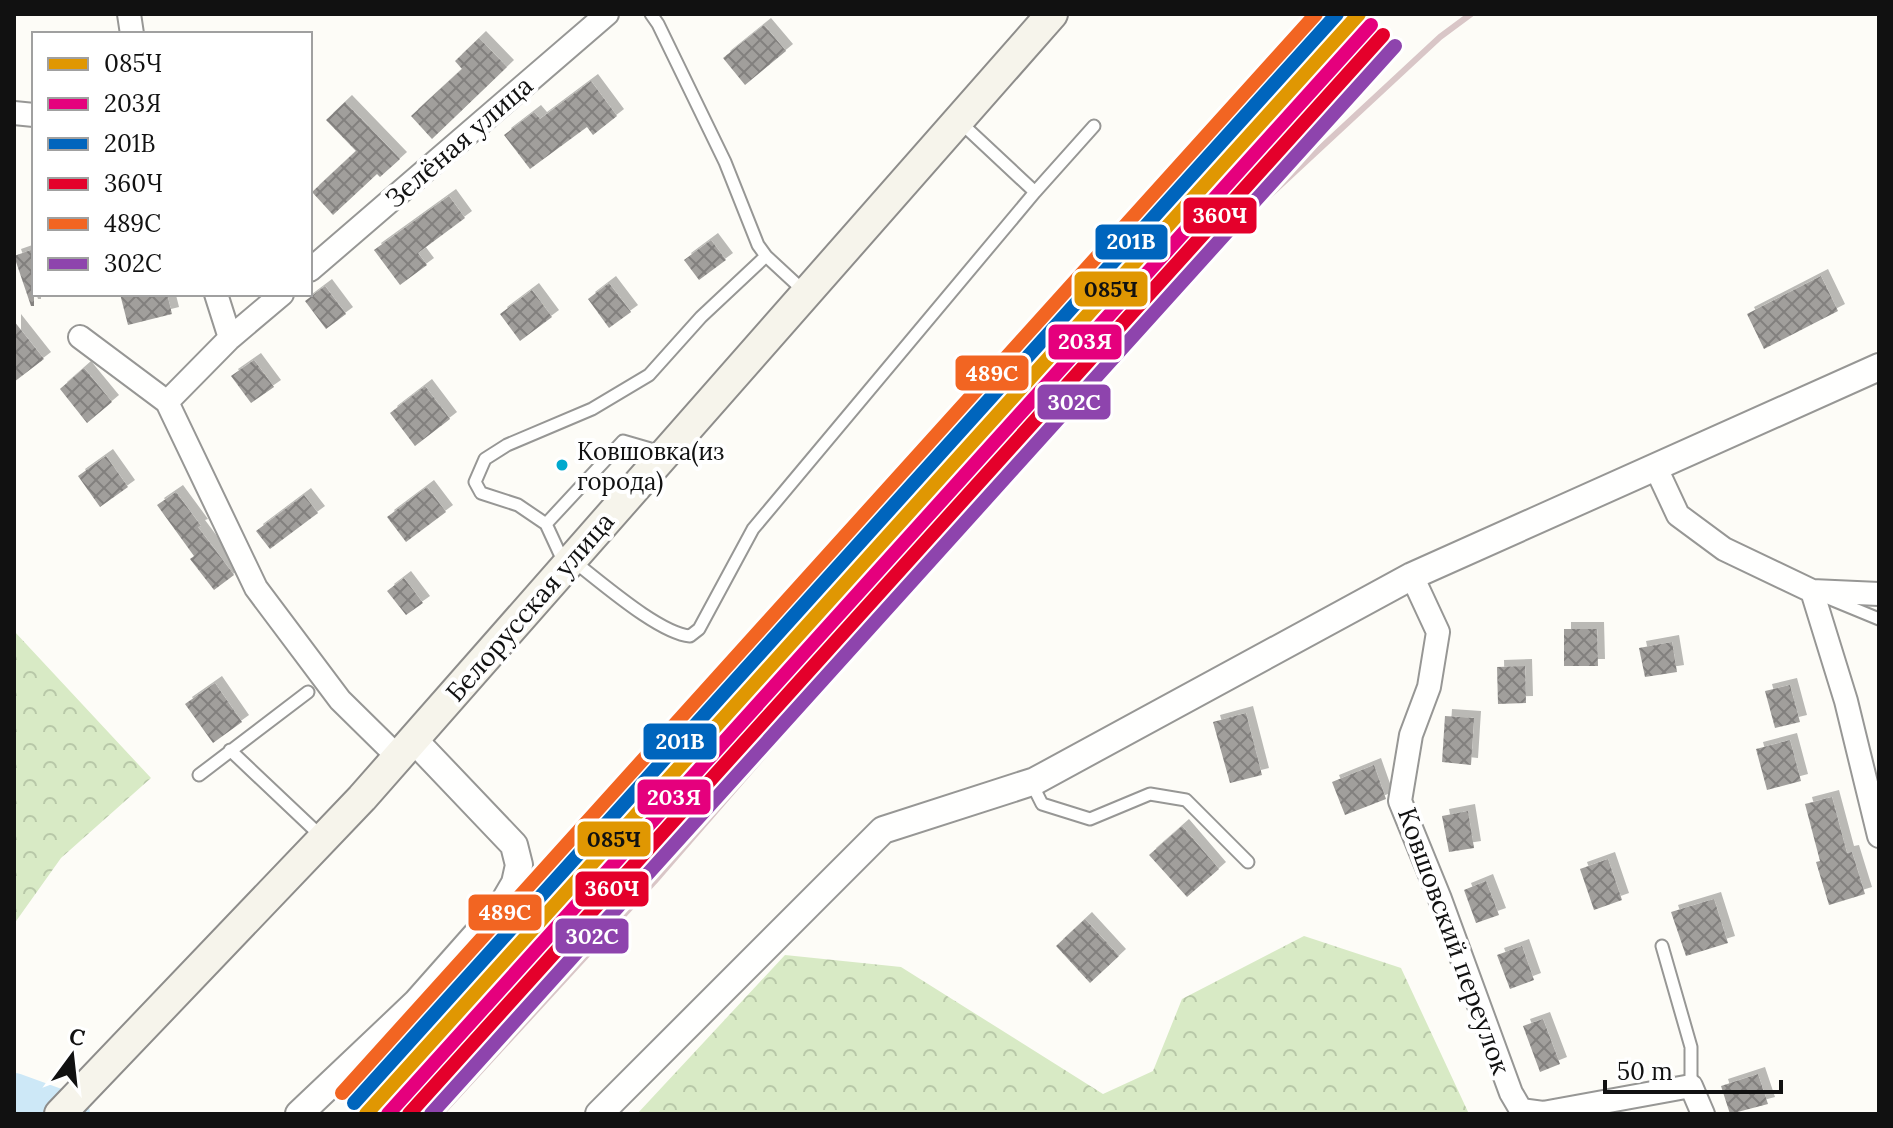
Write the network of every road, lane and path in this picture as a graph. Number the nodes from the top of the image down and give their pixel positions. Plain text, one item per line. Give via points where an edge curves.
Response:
1 (607, 14) edge
2 (651, 14) edge
3 (1052, 14) edge
4 (959, 120) junction
5 (1094, 126) dead end
6 (1035, 192) junction
7 (766, 256) junction
8 (312, 268) edge
9 (806, 293) junction
10 (217, 296) edge
11 (280, 296) edge
12 (80, 337) dead end
13 (230, 338) junction
14 (1879, 367) edge
15 (167, 402) junction
16 (666, 454) junction
17 (1656, 468) junction
18 (546, 524) junction
19 (569, 564) junction
20 (1412, 576) junction
21 (1812, 591) junction
22 (1879, 594) edge
23 (1879, 619) edge
24 (308, 692) dead end
25 (406, 748) junction
26 (230, 750) junction
27 (199, 775) dead end
28 (1035, 781) junction
29 (1879, 836) edge
30 (323, 839) junction
31 (1248, 862) dead end
32 (1662, 946) dead end
33 (1691, 1086) junction
34 (60, 1114) edge
35 (299, 1114) edge
36 (599, 1114) edge
37 (1703, 1114) edge

1 - 8 street, Зелёная улица
2 - 7 lane
3 - 4 main road, Белорусская улица
4 - 6 lane
4 - 9 main road, Белорусская улица
5 - 6 lane
6 - 19 lane via 753,529 699,629 690,636 677,635
7 - 9 lane
7 - 18 lane via 649,375 592,409 485,459 475,482 481,493 518,505
9 - 16 main road, Белорусская улица
10 - 13 street
11 - 13 street
12 - 15 street
13 - 15 street
14 - 17 street
15 - 25 street via 256,588 340,700
16 - 18 lane via 623,441
16 - 19 main road, Белорусская улица
17 - 20 street
17 - 21 street via 1678,515 1724,549
18 - 19 lane
19 - 25 main road, Белорусская улица
20 - 28 street
20 - 33 street, Ковшовский переулок via 1438,632 1400,801 1511,1093 1521,1110 1543,1113
21 - 22 street
21 - 23 lane
21 - 29 street
24 - 26 lane
25 - 30 main road, Белорусская улица
25 - 35 street via 514,845 519,865 515,883 501,907 416,1003
26 - 27 lane
26 - 30 lane
28 - 31 lane via 1042,804 1090,819 1150,794 1186,800
28 - 36 street via 883,830
30 - 34 main road, Белорусская улица
32 - 33 lane via 1691,1047
33 - 37 street

